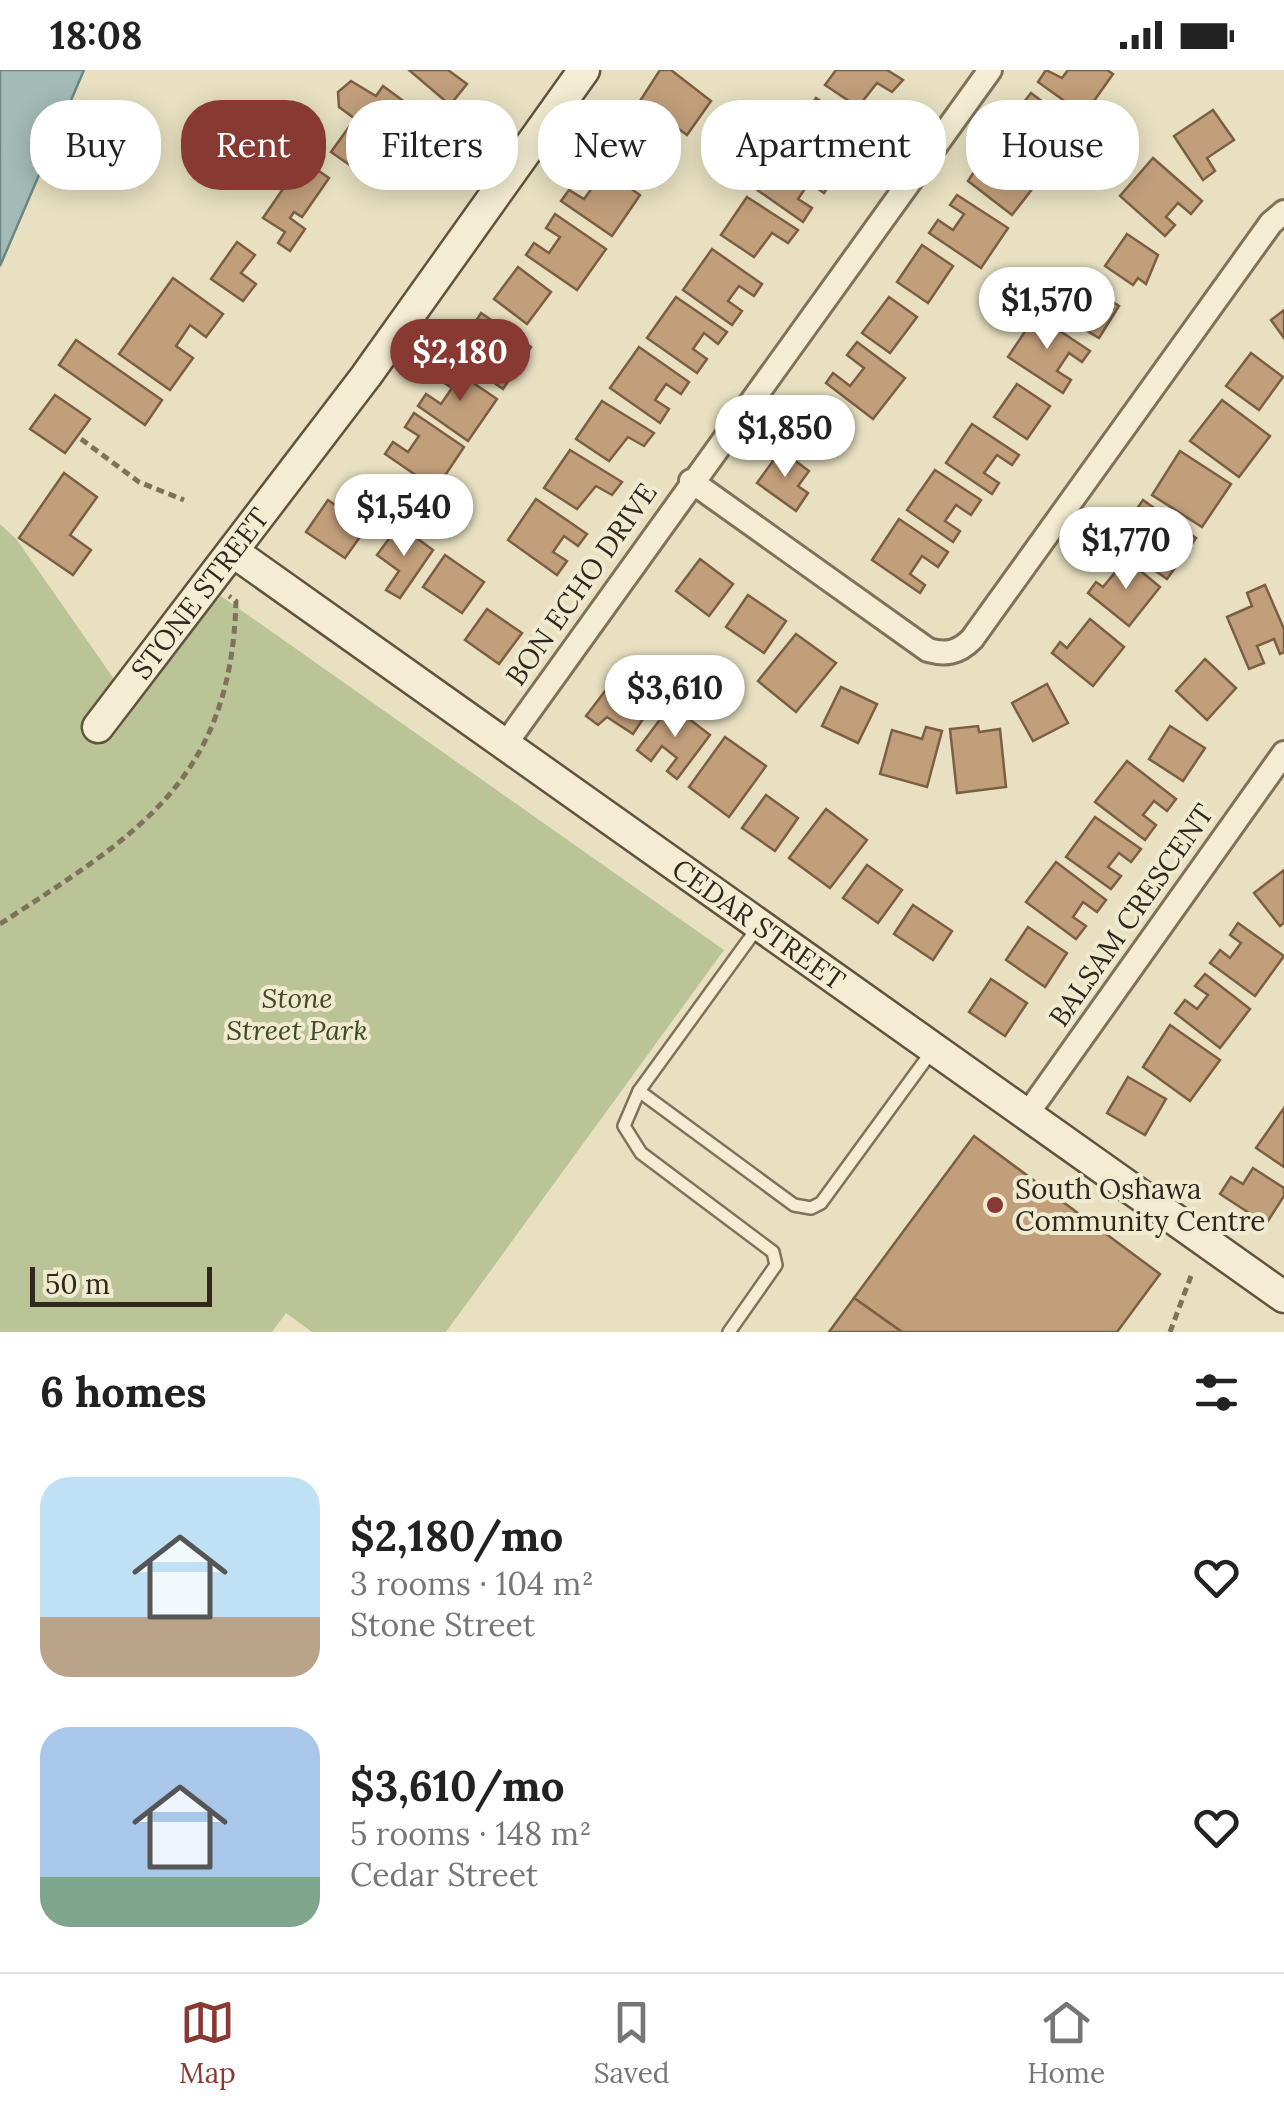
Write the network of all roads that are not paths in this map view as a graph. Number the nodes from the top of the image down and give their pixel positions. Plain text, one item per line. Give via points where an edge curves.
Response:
1 (584, 70) edge
2 (990, 70) edge
3 (1284, 212) edge
4 (691, 481) junction
5 (235, 553) junction
6 (98, 727) dead end
7 (504, 746) junction
8 (1284, 753) edge
9 (758, 927) junction
10 (934, 1048) junction
11 (639, 1091) junction
12 (1028, 1113) junction
13 (1284, 1297) edge
14 (729, 1332) edge

1 - 5 street, STONE STREET
2 - 4 street, BON ECHO DRIVE
3 - 4 street via 958,650 928,650
4 - 7 street, BON ECHO DRIVE
5 - 6 street, STONE STREET
5 - 7 street, CEDAR STREET
7 - 9 street, CEDAR STREET
8 - 12 street, BALSAM CRESCENT
9 - 10 street, CEDAR STREET
9 - 11 lane
10 - 11 lane via 811,1208 794,1205
10 - 12 street, CEDAR STREET
11 - 14 lane via 624,1126 630,1140 773,1252 776,1265
12 - 13 street, CEDAR STREET

